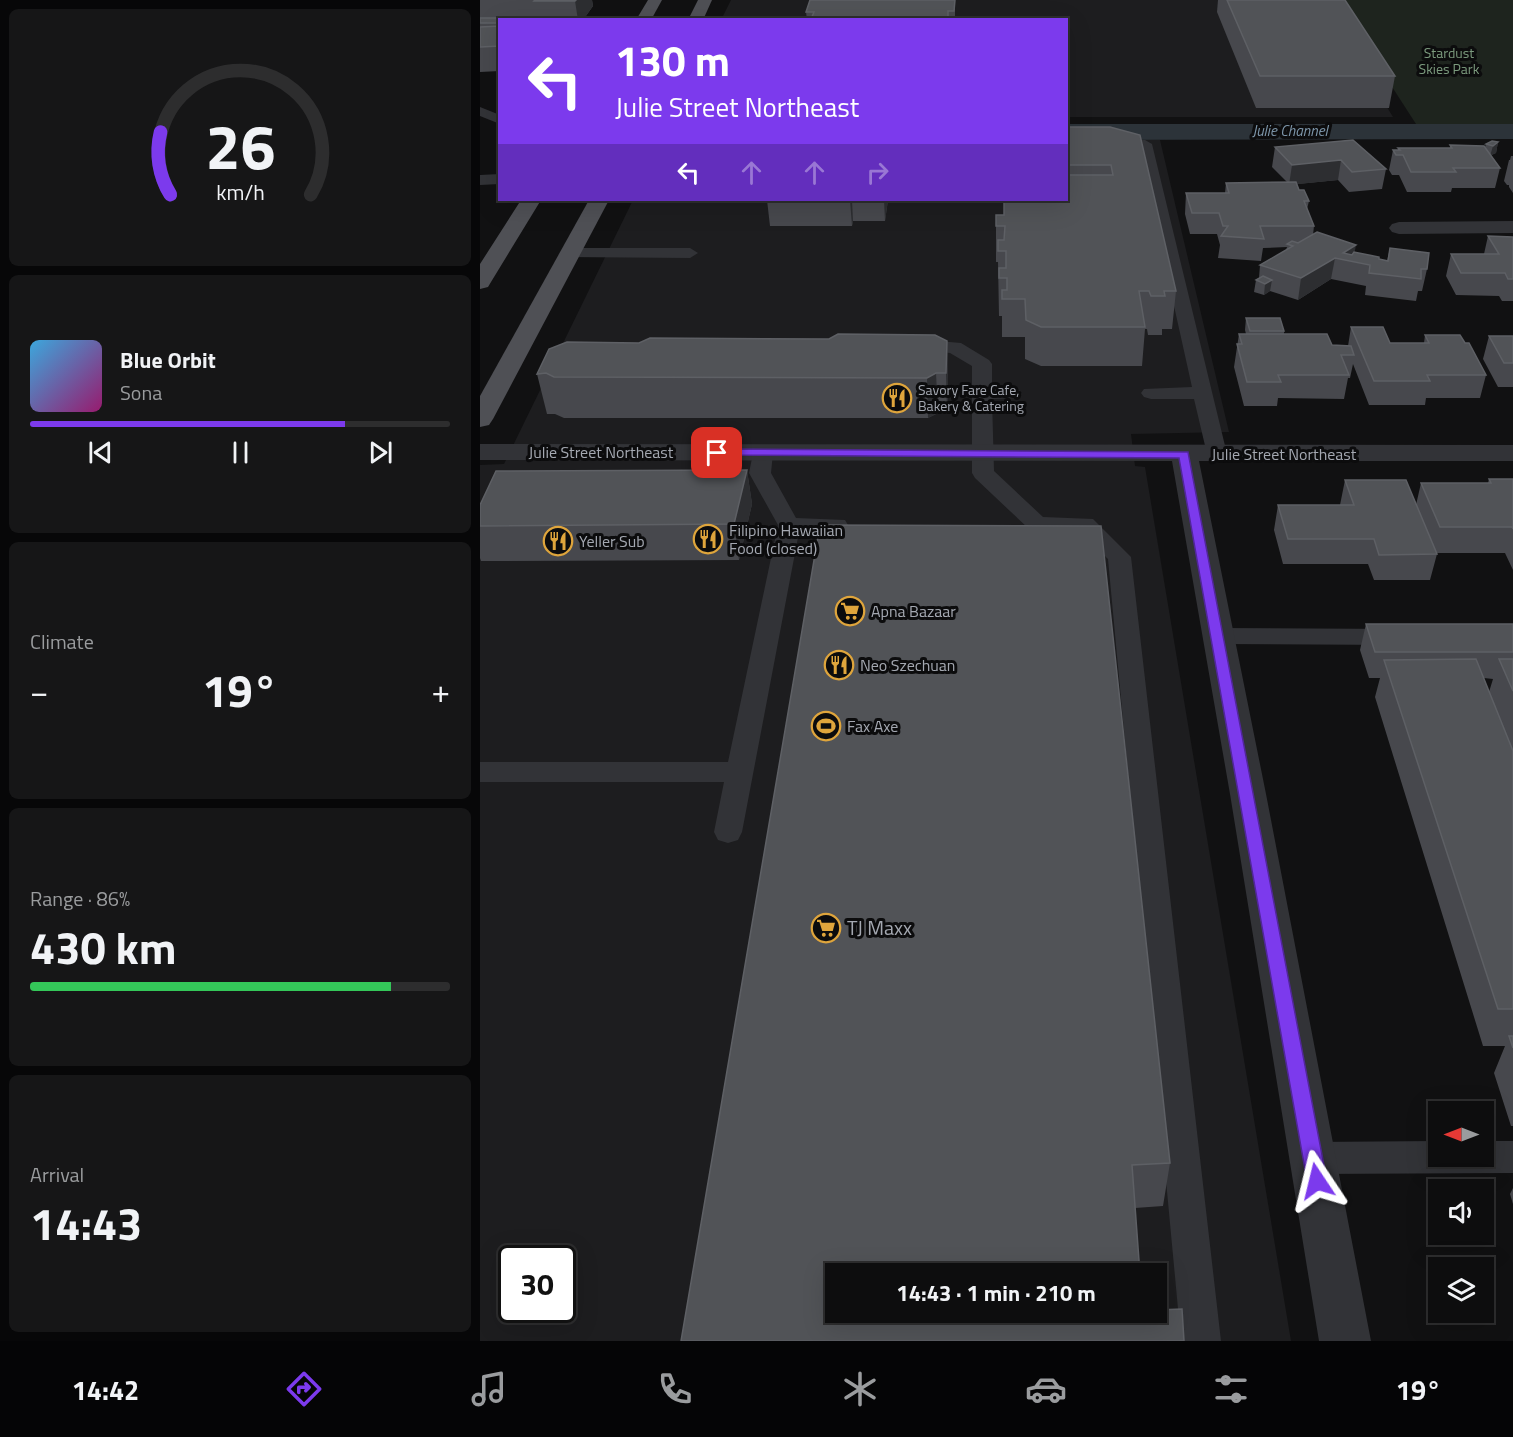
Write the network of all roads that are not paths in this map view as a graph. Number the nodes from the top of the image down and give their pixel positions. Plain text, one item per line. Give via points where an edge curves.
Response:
1 (655, 0) edge
2 (705, 0) edge
3 (644, 18) edge
4 (696, 18) edge
5 (480, 111) edge
6 (498, 119) edge
7 (1068, 144) edge
8 (530, 201) edge
9 (598, 201) edge
10 (1513, 227) edge
11 (1400, 228) dead end
12 (570, 253) junction
13 (690, 253) dead end
14 (480, 282) edge
15 (938, 347) edge
16 (982, 393) junction
17 (1151, 393) dead end
18 (1203, 393) junction
19 (1012, 394) dead end
20 (480, 419) edge
21 (480, 452) edge
22 (763, 453) junction
23 (1513, 453) edge
24 (982, 454) junction
25 (1200, 454) junction
26 (789, 525) junction
27 (837, 525) edge
28 (1218, 636) junction
29 (1417, 637) edge
30 (480, 772) edge
31 (740, 772) junction
32 (728, 832) dead end
33 (1513, 1157) edge
34 (1313, 1158) junction
35 (1202, 1341) edge
36 (1346, 1341) edge

1 - 3 main road
2 - 4 main road
5 - 6 lane
7 - 18 lane via 1144,144
8 - 14 main road
9 - 12 main road
10 - 11 street
12 - 13 lane
12 - 20 main road
15 - 16 lane via 954,347 982,364
16 - 19 lane
16 - 24 lane
17 - 18 lane
18 - 25 lane
21 - 22 street, Julie Street Northeast
22 - 24 street, Julie Street Northeast
22 - 26 lane via 760,473
23 - 25 street, Julie Street Northeast
24 - 25 street, Julie Street Northeast
24 - 35 lane via 983,473 1037,524 1085,524 1119,557
25 - 28 street
26 - 27 lane
26 - 31 lane
28 - 29 lane
28 - 34 street
30 - 31 lane
31 - 32 lane
33 - 34 lane
34 - 36 street

